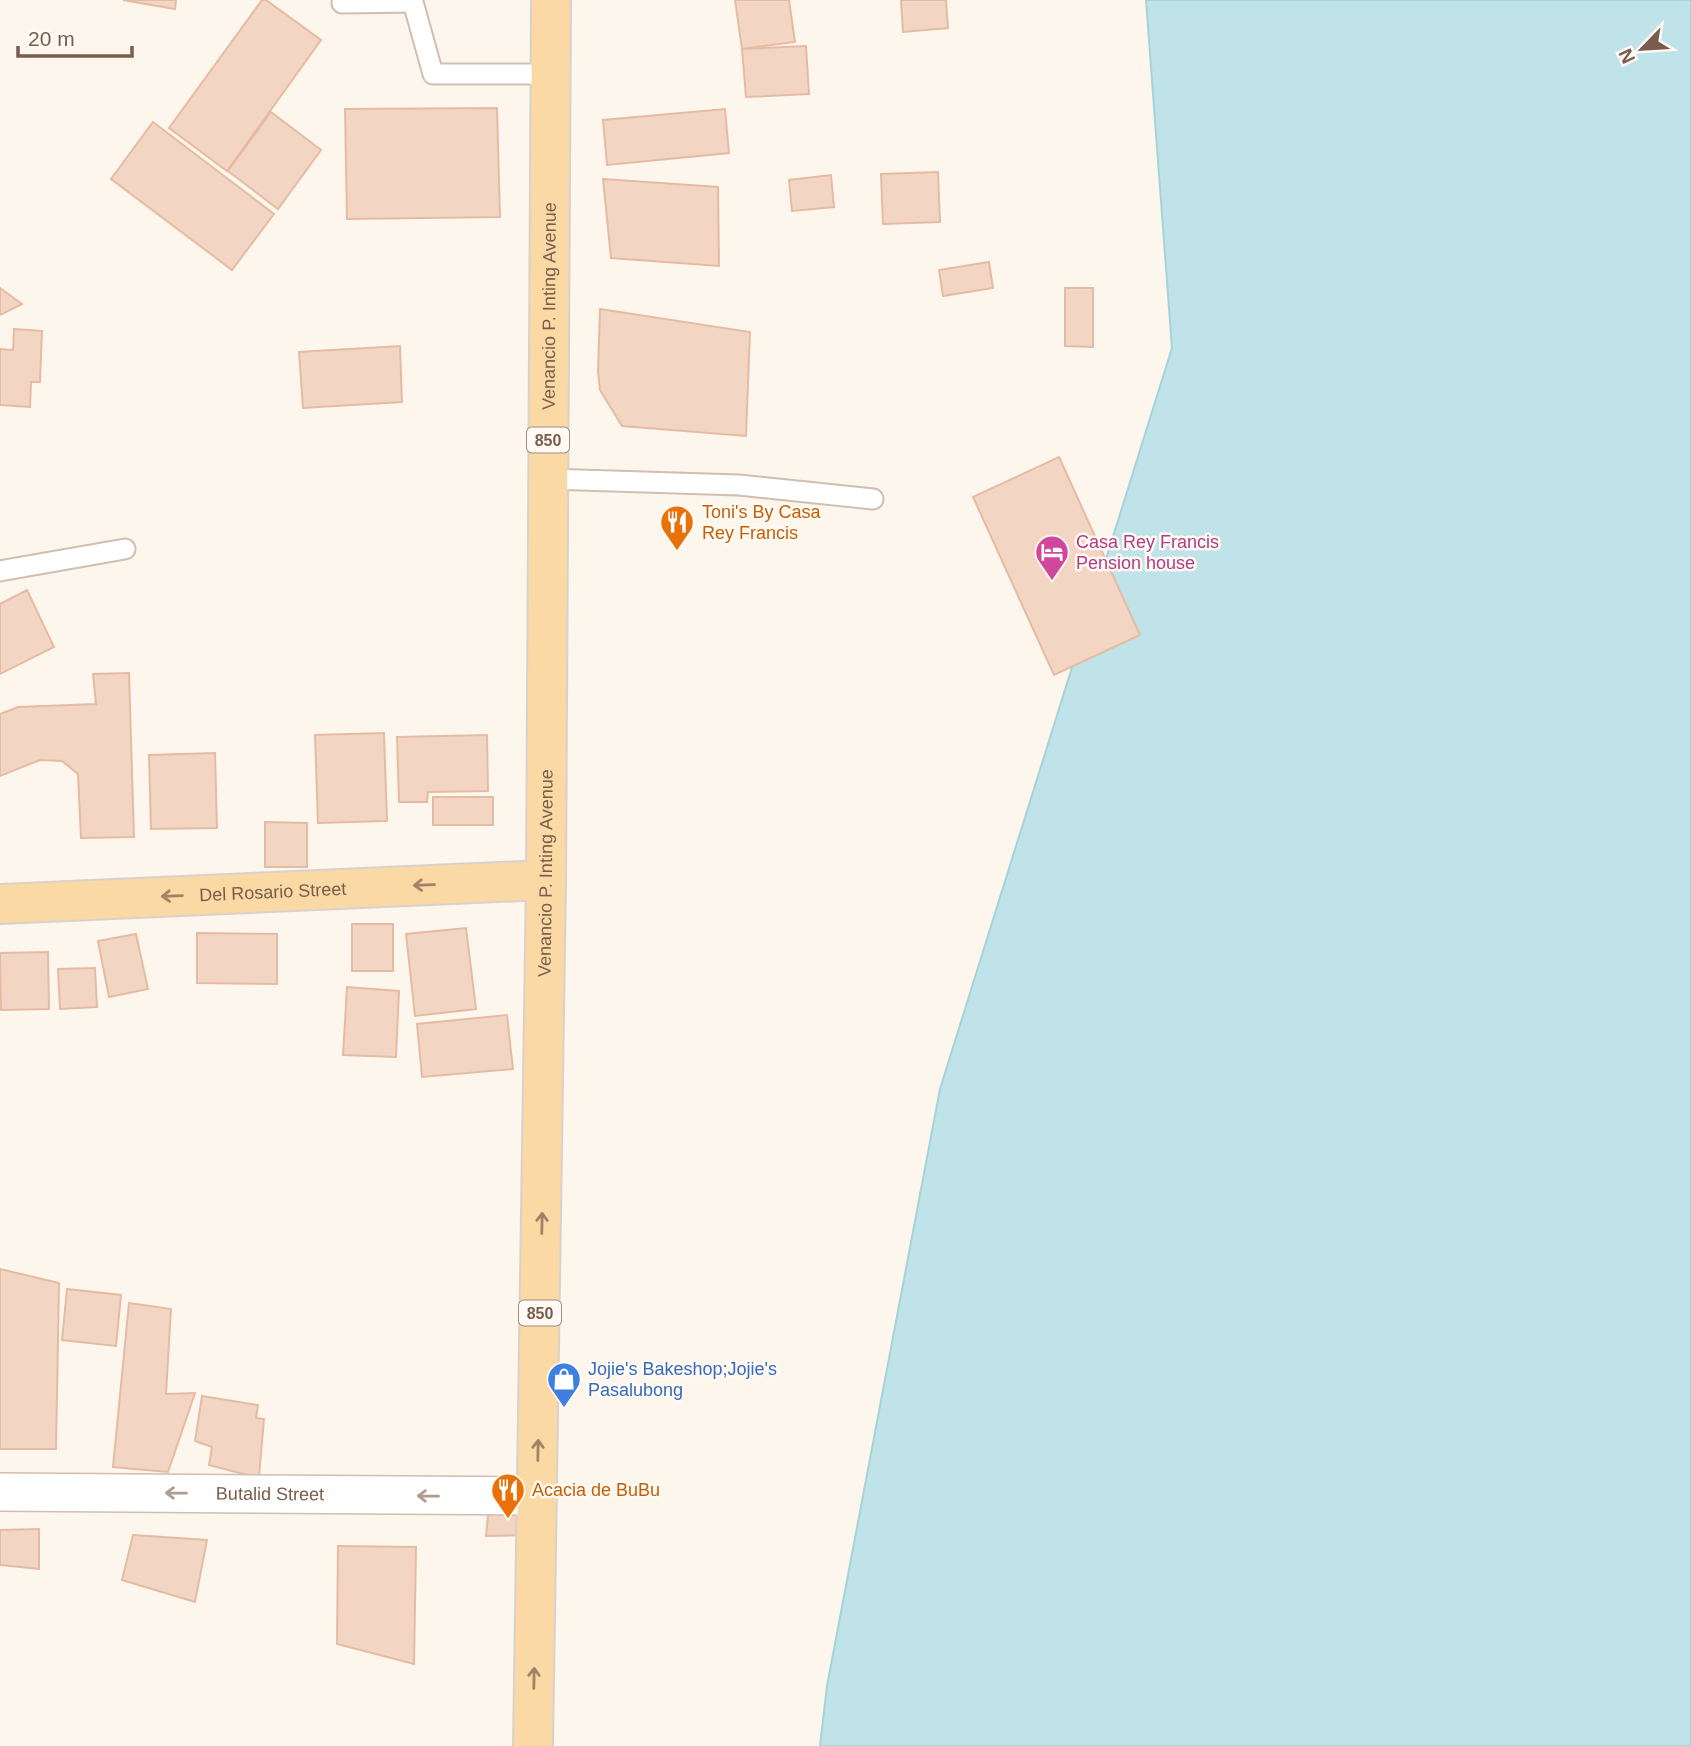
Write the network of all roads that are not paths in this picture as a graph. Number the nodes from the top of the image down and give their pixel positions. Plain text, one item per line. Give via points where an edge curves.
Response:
1 (551, 0) edge
2 (342, 4) dead end
3 (550, 74) junction
4 (548, 479) junction
5 (873, 499) dead end
6 (125, 549) dead end
7 (0, 570) edge
8 (546, 880) junction
9 (0, 904) edge
10 (0, 1492) edge
11 (538, 1496) junction
12 (533, 1746) edge

1 - 3 main road, Venancio P. Inting Avenue / 850
2 - 3 lane via 413,2 433,74
3 - 4 main road, Venancio P. Inting Avenue / 850
4 - 5 lane via 739,485
4 - 8 main road, Venancio P. Inting Avenue / 850
6 - 7 lane
8 -> 9 main road, Del Rosario Street
11 -> 8 main road, Venancio P. Inting Avenue / 850
11 -> 10 street, Butalid Street
12 -> 11 main road, Venancio P. Inting Avenue / 850

